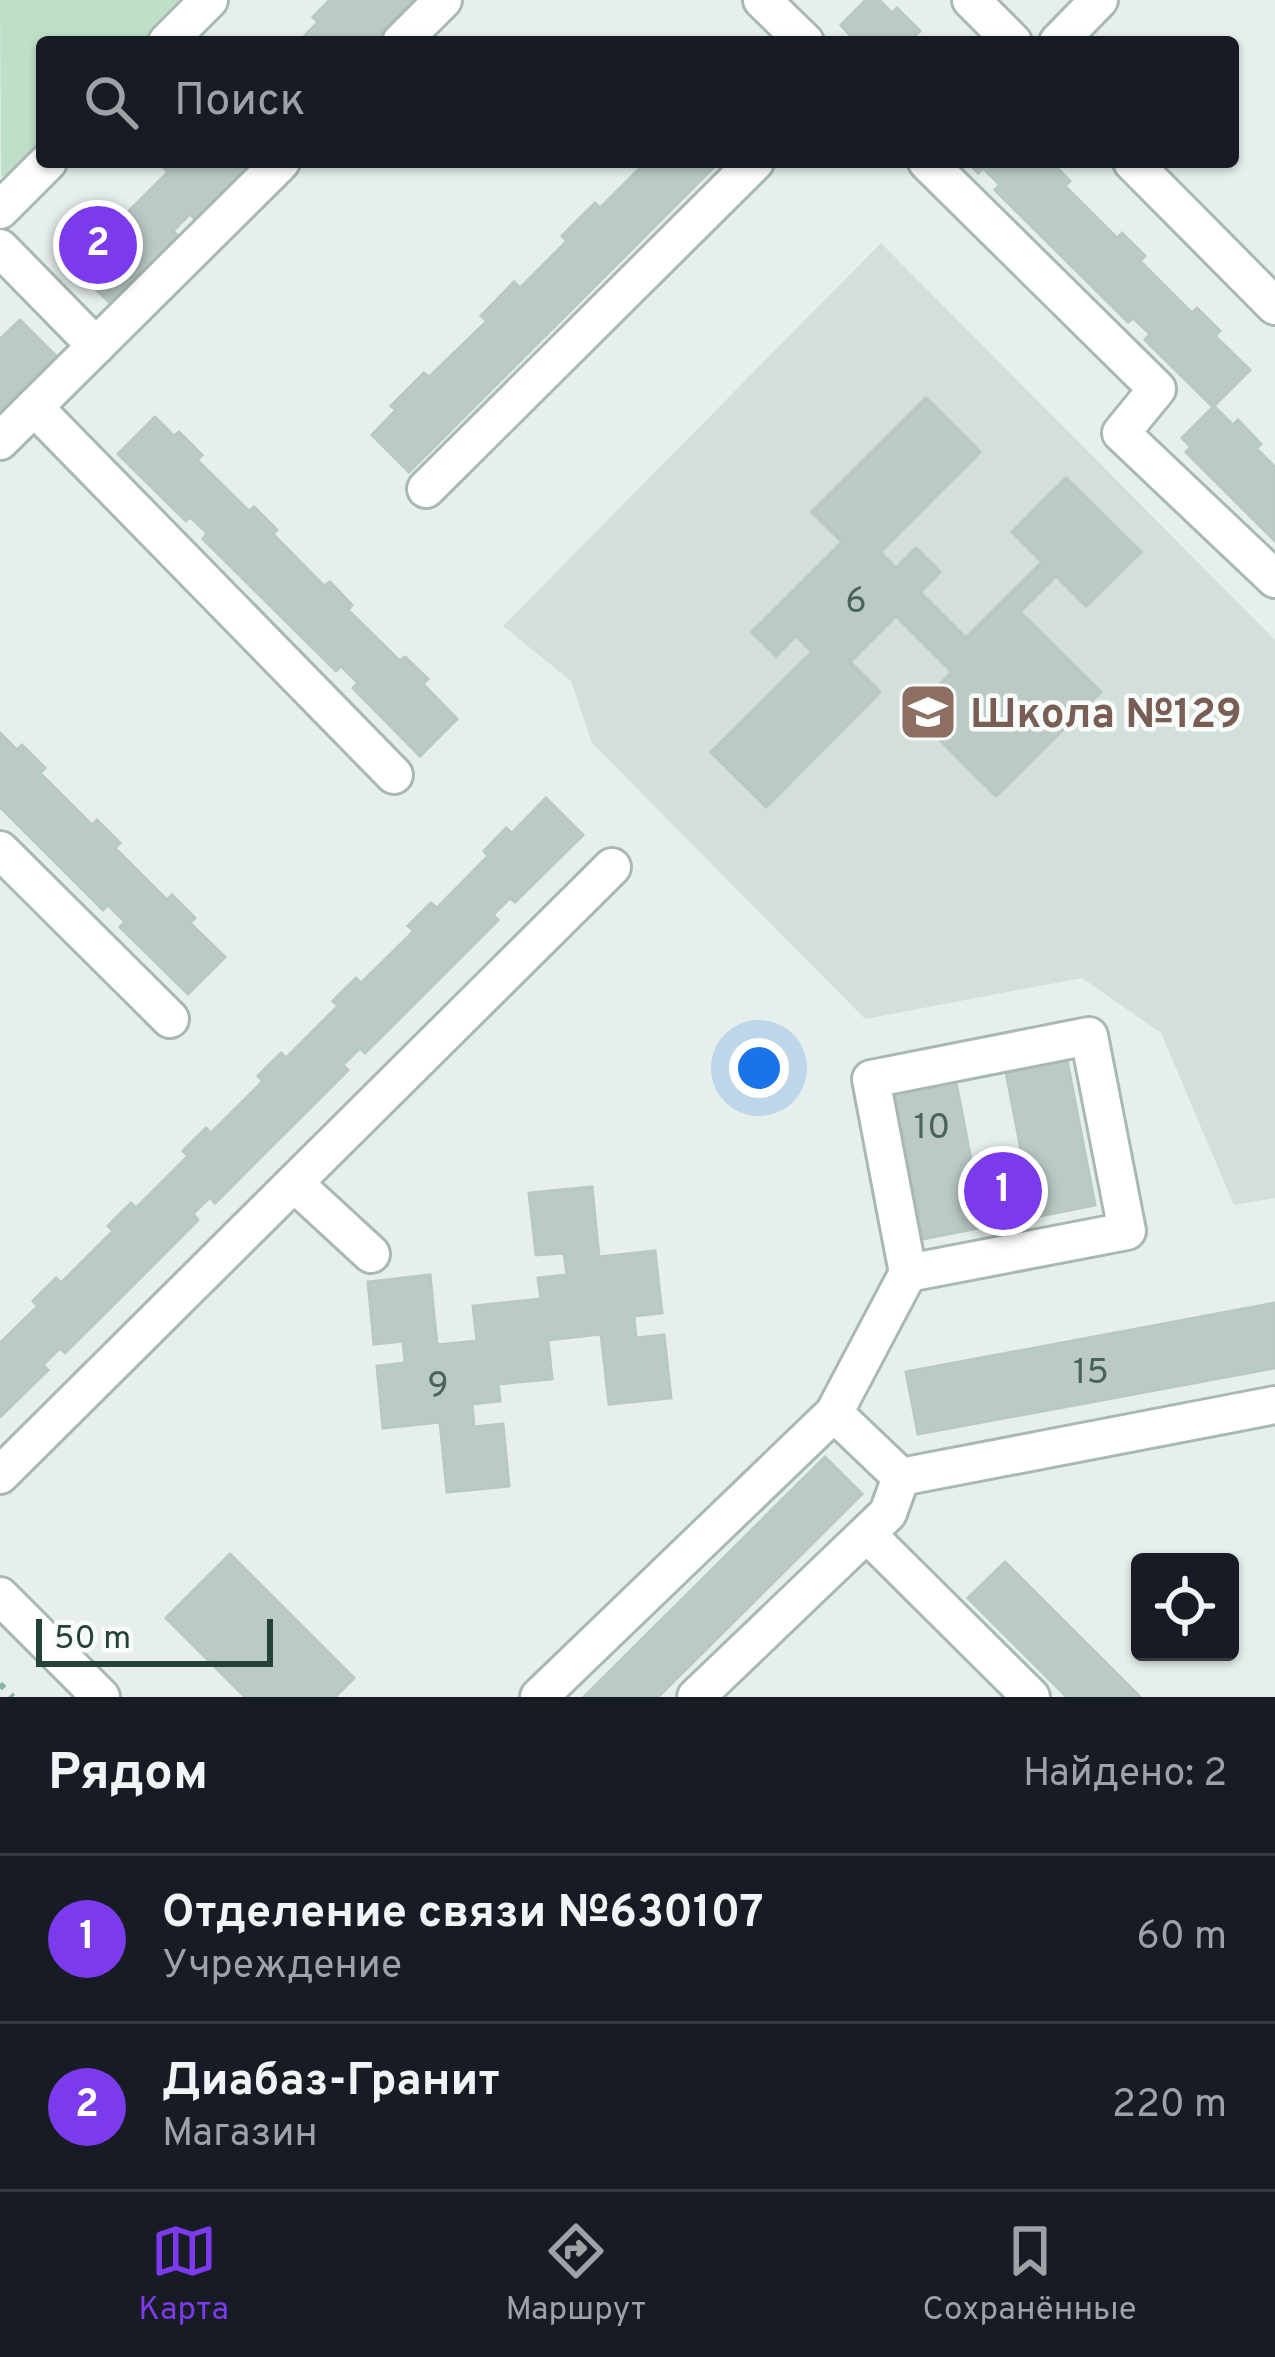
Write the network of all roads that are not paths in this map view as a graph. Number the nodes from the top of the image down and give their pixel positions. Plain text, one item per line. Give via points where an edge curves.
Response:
1 (209, 0) edge
2 (443, 0) edge
3 (762, 0) edge
4 (971, 0) edge
5 (1099, 0) edge
6 (173, 36) edge
7 (407, 36) edge
8 (799, 36) edge
9 (1007, 36) edge
10 (1064, 36) edge
11 (42, 168) edge
12 (275, 168) edge
13 (749, 168) edge
14 (933, 168) edge
15 (1138, 168) edge
16 (0, 210) edge
17 (0, 248) edge
18 (1275, 306) edge
19 (96, 346) junction
20 (34, 407) junction
21 (0, 441) edge
22 (427, 489) dead end
23 (1275, 579) edge
24 (394, 775) dead end
25 (0, 850) edge
26 (612, 867) dead end
27 (170, 1019) dead end
28 (294, 1183) junction
29 (370, 1254) dead end
30 (908, 1273) junction
31 (1275, 1406) edge
32 (834, 1413) junction
33 (0, 1475) edge
34 (902, 1477) junction
35 (867, 1534) junction
36 (0, 1596) edge
37 (100, 1697) edge
38 (539, 1697) edge
39 (696, 1697) edge
40 (1031, 1697) edge

1 - 6 street
2 - 7 street
3 - 8 street
4 - 9 street
5 - 10 street
11 - 16 street
12 - 19 street
13 - 22 street
14 - 23 street via 1157,388 1121,433
15 - 18 street
17 - 19 street
19 - 20 street
20 - 21 street
20 - 24 street
25 - 27 street
26 - 28 street
28 - 29 street
28 - 33 street
30 - 30 street via 1127,1231 1089,1036 871,1079
30 - 32 street
31 - 34 street
32 - 34 street
32 - 38 street
34 - 35 street via 888,1514
35 - 39 street
35 - 40 street
36 - 37 street

